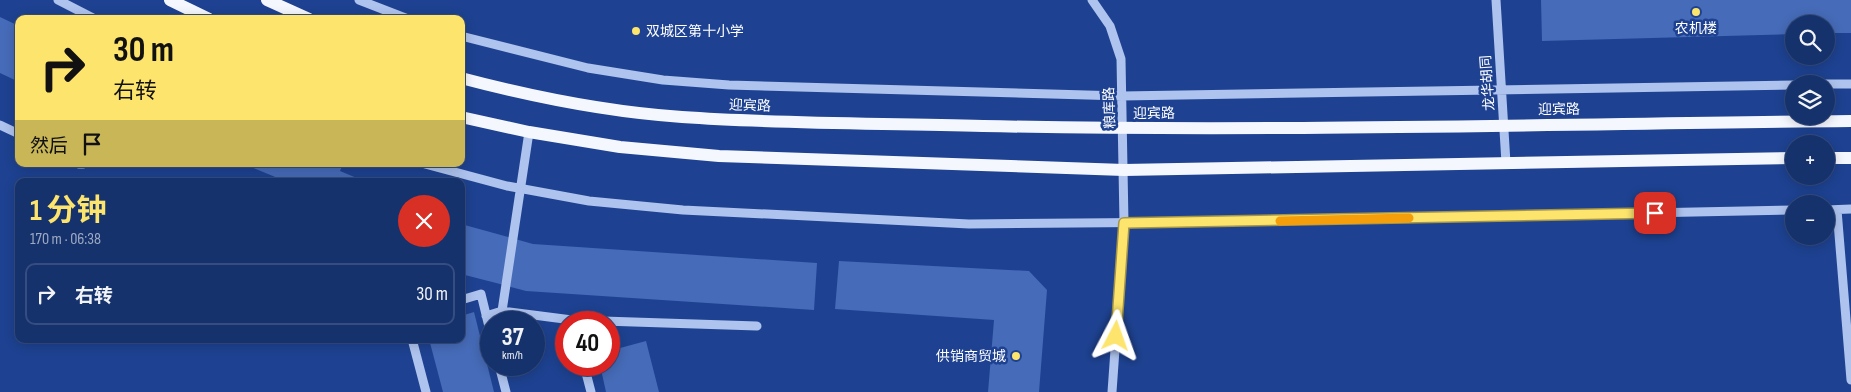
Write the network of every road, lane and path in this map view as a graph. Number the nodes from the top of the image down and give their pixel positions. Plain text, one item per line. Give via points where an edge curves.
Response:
1 (58, 0) edge
2 (170, 0) edge
3 (268, 0) edge
4 (359, 0) edge
5 (1092, 0) edge
6 (1496, 0) edge
7 (87, 15) edge
8 (201, 15) edge
9 (300, 15) edge
10 (398, 15) edge
11 (465, 37) edge
12 (465, 79) edge
13 (1835, 84) edge
14 (1851, 84) edge
15 (1785, 85) edge
16 (1502, 89) junction
17 (1122, 96) junction
18 (465, 118) edge
19 (1851, 121) edge
20 (1504, 124) junction
21 (0, 125) edge
22 (1123, 129) junction
23 (15, 132) edge
24 (529, 132) junction
25 (1785, 158) edge
26 (1835, 158) edge
27 (1851, 158) edge
28 (1506, 163) junction
29 (437, 167) edge
30 (1124, 170) junction
31 (521, 188) junction
32 (1785, 210) edge
33 (1837, 210) joint
34 (1851, 210) edge
35 (1124, 223) junction
36 (465, 299) edge
37 (485, 311) edge
38 (502, 311) edge
39 (620, 322) edge
40 (758, 326) dead end
41 (413, 343) edge
42 (502, 376) edge
43 (587, 376) edge
44 (1851, 380) edge
45 (426, 392) edge
46 (506, 392) edge
47 (591, 392) edge
48 (1112, 392) edge

1 - 7 street
2 - 8 main road
3 - 9 main road
4 - 10 street
5 - 17 street, 粮库路 via 1110,26 1121,59
6 - 16 street, 龙华胡同
11 - 17 street via 588,68 663,80 729,85
12 - 22 main road, 迎宾路 via 572,103 679,117
13 - 14 street
15 - 16 street
16 - 17 street
16 - 20 street, 龙华胡同
17 - 22 street, 粮库路
18 - 24 main road
19 - 20 main road, 迎宾路
20 - 22 main road, 迎宾路
20 - 28 street, 龙华胡同
21 - 23 street
22 - 30 street, 粮库路
24 - 30 main road via 620,147 719,156
24 - 31 street
25 - 28 main road
26 - 27 main road
28 - 30 main road
29 - 31 street
30 - 35 street, 粮库路
31 - 35 street via 588,201 683,210 969,224
31 - 38 street
32 - 35 street
33 - 34 street
33 - 44 street
35 - 48 street, 粮库路
36 - 37 street via 481,294
39 - 40 street
41 - 45 street
42 - 46 street
43 - 47 street

